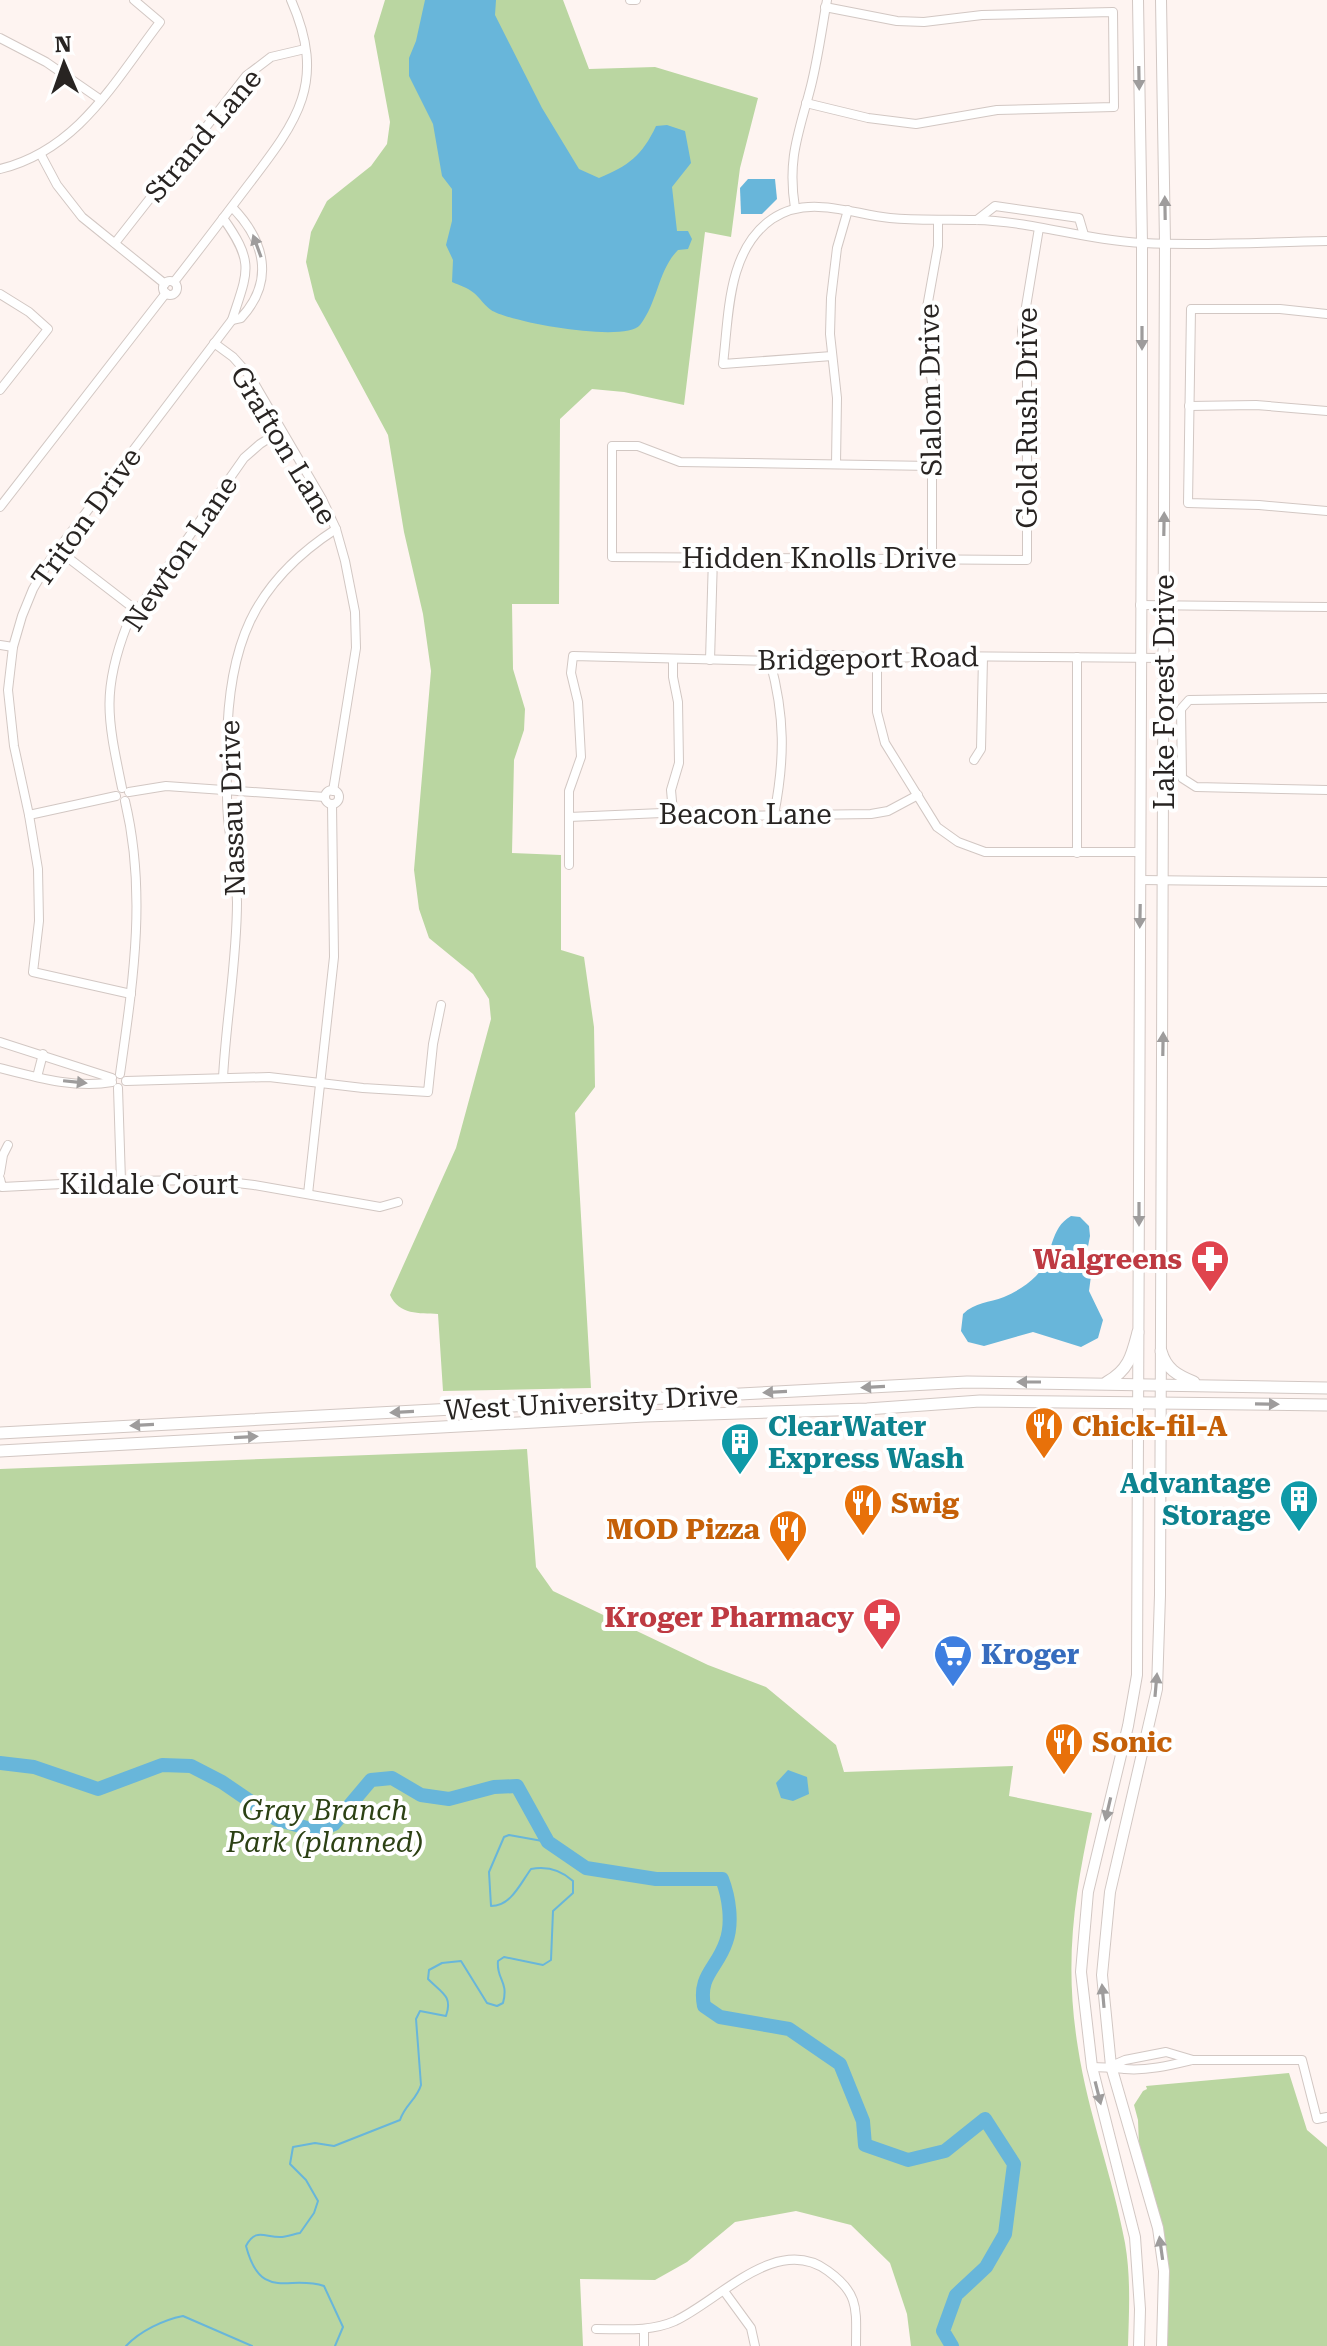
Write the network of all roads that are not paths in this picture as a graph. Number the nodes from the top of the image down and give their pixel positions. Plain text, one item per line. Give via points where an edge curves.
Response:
1 (134, 0) edge
2 (291, 0) edge
3 (1138, 0) edge
4 (1161, 0) edge
5 (826, 3) edge
6 (0, 38) edge
7 (305, 49) junction
8 (101, 100) junction
9 (806, 103) junction
10 (41, 155) junction
11 (0, 169) edge
12 (232, 207) junction
13 (795, 208) junction
14 (848, 210) junction
15 (223, 218) junction
16 (977, 220) junction
17 (938, 221) junction
18 (1039, 228) junction
19 (1084, 235) junction
20 (1327, 241) edge
21 (115, 243) junction
22 (1142, 243) junction
23 (1165, 243) junction
24 (246, 280) junction
25 (261, 282) junction
26 (168, 286) junction
27 (0, 294) edge
28 (1327, 314) edge
29 (232, 320) junction
30 (214, 343) junction
31 (832, 356) junction
32 (0, 390) edge
33 (1189, 406) junction
34 (1327, 411) edge
35 (280, 431) junction
36 (836, 464) junction
37 (932, 466) junction
38 (0, 507) edge
39 (1327, 511) edge
40 (336, 529) junction
41 (58, 550) junction
42 (713, 557) junction
43 (932, 559) junction
44 (1027, 560) joint
45 (1140, 605) junction
46 (1163, 606) junction
47 (1327, 607) edge
48 (136, 610) junction
49 (0, 645) edge
50 (13, 647) junction
51 (983, 657) junction
52 (1077, 657) junction
53 (1140, 657) junction
54 (1163, 658) junction
55 (673, 659) junction
56 (877, 659) junction
57 (710, 660) junction
58 (770, 661) junction
59 (1327, 698) edge
60 (4, 710) edge
61 (5, 725) edge
62 (974, 760) dead end
63 (227, 789) junction
64 (1327, 790) edge
65 (123, 794) junction
66 (918, 795) junction
67 (330, 797) junction
68 (673, 812) junction
69 (29, 815) junction
70 (774, 815) junction
71 (569, 817) junction
72 (1141, 852) junction
73 (1077, 853) junction
74 (569, 865) dead end
75 (1141, 880) junction
76 (1165, 880) junction
77 (1327, 882) edge
78 (131, 994) junction
79 (441, 1005) dead end
80 (0, 1042) edge
81 (43, 1054) junction
82 (0, 1068) edge
83 (37, 1077) junction
84 (223, 1078) junction
85 (118, 1081) junction
86 (320, 1082) junction
87 (8, 1145) dead end
88 (0, 1176) edge
89 (121, 1181) junction
90 (308, 1194) junction
91 (398, 1202) dead end
92 (1138, 1332) junction
93 (1161, 1351) junction
94 (1107, 1382) junction
95 (1138, 1383) junction
96 (1161, 1384) junction
97 (1202, 1385) junction
98 (1327, 1388) edge
99 (647, 1399) junction
100 (1138, 1402) junction
101 (1161, 1402) junction
102 (1327, 1405) edge
103 (500, 1425) junction
104 (0, 1433) edge
105 (0, 1451) edge
106 (1138, 1594) junction
107 (1160, 1595) junction
108 (1119, 1766) junction
109 (1139, 1771) junction
110 (1193, 2060) junction
111 (1111, 2066) junction
112 (1092, 2067) junction
113 (1327, 2117) edge
114 (724, 2291) junction
115 (596, 2329) dead end
116 (644, 2329) junction
117 (644, 2346) edge
118 (755, 2346) edge
119 (856, 2346) edge
120 (1139, 2346) edge
121 (1162, 2346) edge

1 - 8 street via 160,22
2 - 7 street
3 -> 22 main road, Lake Forest Drive
23 -> 4 main road, Lake Forest Drive
5 - 9 street
5 - 9 street via 897,21 924,22 1113,12 1114,107 988,111 916,124
6 - 8 street
7 - 12 street via 308,74 296,117
7 - 21 street, Strand Lane via 271,57 246,76
8 - 10 street via 69,135
9 - 13 street via 792,158
10 - 11 street
10 - 21 street via 77,211
12 - 15 street
25 -> 12 street via 257,242
13 - 14 street
13 - 31 street via 773,218 744,252 735,273 723,364
14 - 17 street
14 - 31 street via 831,298
15 - 24 street via 244,253
15 - 26 street
16 - 17 street
16 - 18 street
16 - 19 street via 995,206 1079,218
17 - 37 street, Slalom Drive via 926,313
18 - 19 street
18 - 44 street, Gold Rush Drive via 1022,331 1027,365
19 - 22 street
20 - 23 street
21 - 26 street
22 - 23 street
22 -> 45 main road, Lake Forest Drive
46 -> 23 main road, Lake Forest Drive
24 - 25 street
24 - 29 street, Triton Drive
25 - 29 street, Triton Drive via 250,308
26 - 38 street
27 - 32 street via 48,329
28 - 33 street via 1191,309
29 - 30 street, Triton Drive
30 - 35 street, Grafton Lane via 250,376
30 - 41 street, Triton Drive
31 - 36 street
33 - 34 street
33 - 39 street via 1188,503
35 - 40 street, Grafton Lane
35 - 48 street, Newton Lane via 244,458
36 - 37 street
36 - 42 street, Hidden Knolls Drive via 680,462 638,446 612,446 612,557
37 - 43 street, Slalom Drive
40 - 63 street, Nassau Drive via 277,579 243,636 228,701
40 - 67 street, Grafton Lane via 352,595 356,648
41 - 48 street
41 - 50 street, Triton Drive via 33,589
42 - 43 street, Hidden Knolls Drive
42 - 57 street
43 - 44 street, Hidden Knolls Drive
45 - 46 street
45 - 53 main road, Lake Forest Drive
46 - 47 street
46 - 54 main road, Lake Forest Drive
48 - 65 street, Newton Lane via 116,654 108,694
49 - 50 street
50 - 60 street, Triton Drive
51 - 52 street, Bridgeport Road
51 - 56 street, Bridgeport Road
51 - 62 street via 981,749
52 - 53 street, Bridgeport Road
52 - 73 street
53 - 54 street, Bridgeport Road
53 - 72 main road, Lake Forest Drive
54 - 76 main road, Lake Forest Drive
55 - 57 street, Bridgeport Road
55 - 68 street via 679,763 671,790
55 - 71 street, Bridgeport Road via 573,656 581,757 569,791
56 - 58 street, Bridgeport Road via 792,655
56 - 66 street via 877,712 885,743
57 - 58 street, Bridgeport Road
58 - 70 street via 781,700 782,774
59 - 64 street via 1196,698 1186,702 1180,718 1180,771 1189,785
60 - 61 street, Triton Drive
61 - 69 street, Triton Drive
63 - 65 street via 166,786
63 - 67 street
63 - 84 street, Nassau Drive via 237,916
65 - 69 street
65 - 78 street, Newton Lane via 134,843 138,901
66 - 70 street, Beacon Lane via 871,814
66 - 73 street via 937,827 985,852
67 - 86 street, Grafton Lane via 335,940
68 - 70 street, Beacon Lane
68 - 71 street, Beacon Lane
69 - 78 street, Triton Drive via 39,886 33,972
71 - 74 street
72 - 73 street
72 - 75 main road, Lake Forest Drive
75 - 76 street
75 -> 92 main road, Lake Forest Drive
76 - 77 street
93 -> 76 main road, Lake Forest Drive
78 - 85 street, Newton Lane
79 - 86 street via 428,1092
80 - 81 street
81 - 83 street
81 - 85 street
82 - 83 street
83 -> 85 street via 101,1085
84 - 85 street
84 - 86 street
85 - 89 street, Newton Lane
86 - 90 street, Grafton Lane
87 - 88 street, Kildale Court
88 - 89 street, Kildale Court via 2,1187
89 - 90 street, Kildale Court via 226,1181
90 - 91 street, Kildale Court via 380,1207
92 - 94 highway via 1130,1363
92 - 95 main road, Lake Forest Drive
93 - 96 main road, Lake Forest Drive
93 - 97 highway via 1173,1373
94 - 95 highway, West University Drive
94 -> 99 highway, West University Drive via 967,1382
95 - 96 highway, West University Drive
95 - 100 main road, Lake Forest Drive
96 - 97 highway, West University Drive
96 - 101 main road, Lake Forest Drive
97 - 98 highway, West University Drive
99 - 103 highway via 636,1411 516,1417
99 -> 104 highway, West University Drive
100 - 101 highway, West University Drive
100 - 103 highway, West University Drive via 980,1401
100 - 106 main road, Lake Forest Drive
101 -> 102 highway, West University Drive
101 - 107 main road, Lake Forest Drive
105 -> 103 highway, West University Drive
106 - 107 main road
106 - 108 main road, Lake Forest Drive via 1137,1675
109 -> 107 main road, Lake Forest Drive via 1157,1689
108 - 109 main road
108 -> 112 main road, Lake Forest Drive via 1088,1892 1081,1972
111 -> 109 main road, Lake Forest Drive via 1102,1975 1110,1892
110 - 111 street via 1170,2066
110 - 111 street via 1166,2052
110 - 113 street via 1302,2060 1317,2119
111 - 112 street
121 -> 111 main road, Lake Forest Drive via 1164,2271 1158,2228
112 -> 120 main road, Lake Forest Drive via 1135,2237
114 - 116 street via 673,2322
114 - 118 street via 751,2328
114 - 119 street via 790,2257 820,2265 842,2281 856,2303
115 - 116 street
116 - 117 street

